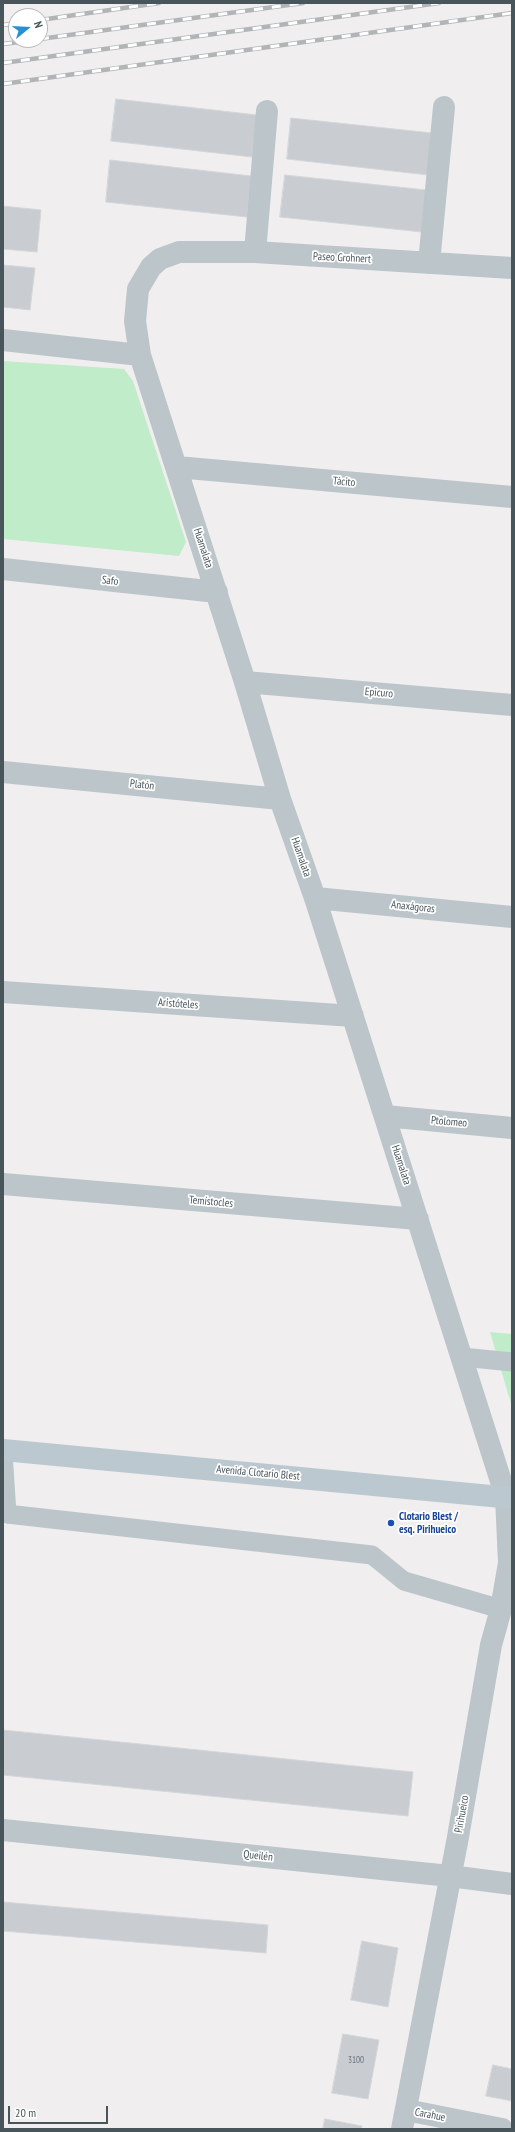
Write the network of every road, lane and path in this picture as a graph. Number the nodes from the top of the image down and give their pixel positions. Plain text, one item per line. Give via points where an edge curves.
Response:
1 (444, 107) dead end
2 (267, 111) dead end
3 (199, 251) joint
4 (255, 252) junction
5 (429, 263) junction
6 (512, 268) edge
7 (3, 340) edge
8 (140, 355) junction
9 (176, 467) junction
10 (512, 497) edge
11 (3, 569) edge
12 (217, 592) junction
13 (245, 682) junction
14 (512, 705) edge
15 (3, 772) edge
16 (280, 799) junction
17 (315, 898) junction
18 (512, 917) edge
19 (3, 992) edge
20 (353, 1016) junction
21 (385, 1116) junction
22 (512, 1128) edge
23 (3, 1184) edge
24 (418, 1220) junction
25 (462, 1357) junction
26 (512, 1362) edge
27 (3, 1451) edge
28 (509, 1497) edge
29 (501, 1609) junction
30 (3, 1830) edge
31 (450, 1876) junction
32 (512, 1884) edge
33 (404, 2119) edge
34 (502, 2129) edge

1 - 5 street
2 - 4 street
3 - 4 street, Paseo Grohnert
3 - 8 street, Huamalata via 188,250 169,255 155,263 143,277 138,289 135,315
4 - 5 street, Paseo Grohnert
5 - 6 street, Paseo Grohnert
7 - 8 street
8 - 9 street, Huamalata
9 - 10 street, Tácito
9 - 12 street, Huamalata
11 - 12 street, Safo
12 - 13 street, Huamalata
13 - 14 street, Epicuro
13 - 16 street, Huamalata
15 - 16 street, Platón
16 - 17 street, Huamalata
17 - 18 street, Anaxágoras
17 - 20 street, Huamalata
19 - 20 street, Aristóteles
20 - 21 street, Huamalata
21 - 22 street, Ptolomeo
21 - 24 street, Huamalata
23 - 24 street, Temístocles
24 - 25 street, Huamalata
25 - 26 lane
25 - 28 street, Huamalata
27 - 28 main road, Avenida Clotario Blest
27 - 29 lane via 7,1514 372,1555 404,1581
28 - 29 street, Pirihueico via 509,1563
29 - 31 street, Pirihueico via 491,1645
30 - 31 street, Queilén
31 - 32 street, Queilén
31 - 33 street, Pirihueico
33 - 34 street, Carahue

